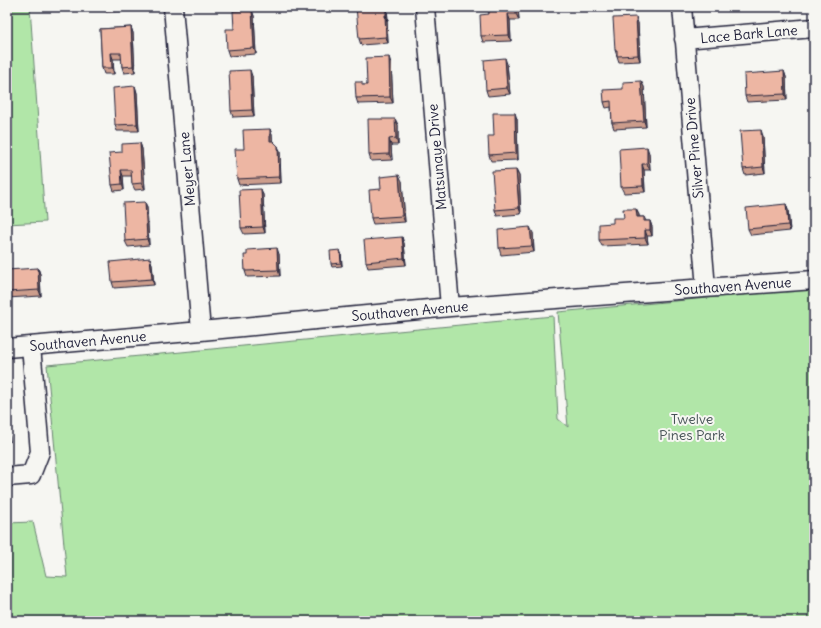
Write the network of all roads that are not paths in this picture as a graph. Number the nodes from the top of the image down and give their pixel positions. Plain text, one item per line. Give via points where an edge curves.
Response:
1 (174, 7) edge
2 (425, 7) edge
3 (682, 7) edge
4 (814, 28) edge
5 (684, 40) junction
6 (814, 280) edge
7 (706, 288) junction
8 (450, 307) junction
9 (201, 331) junction
10 (31, 346) junction
11 (7, 348) edge
12 (7, 477) edge

1 - 9 street, Meyer Lane
2 - 8 street, Matsunaye Drive
3 - 5 street, Silver Pine Drive
4 - 5 street, Lace Bark Lane
5 - 7 street, Silver Pine Drive
6 - 7 street, Southaven Avenue
7 - 8 street, Southaven Avenue
8 - 9 street, Southaven Avenue
9 - 10 street, Southaven Avenue
10 - 11 street, Southaven Avenue
10 - 12 street via 40,452 31,475

